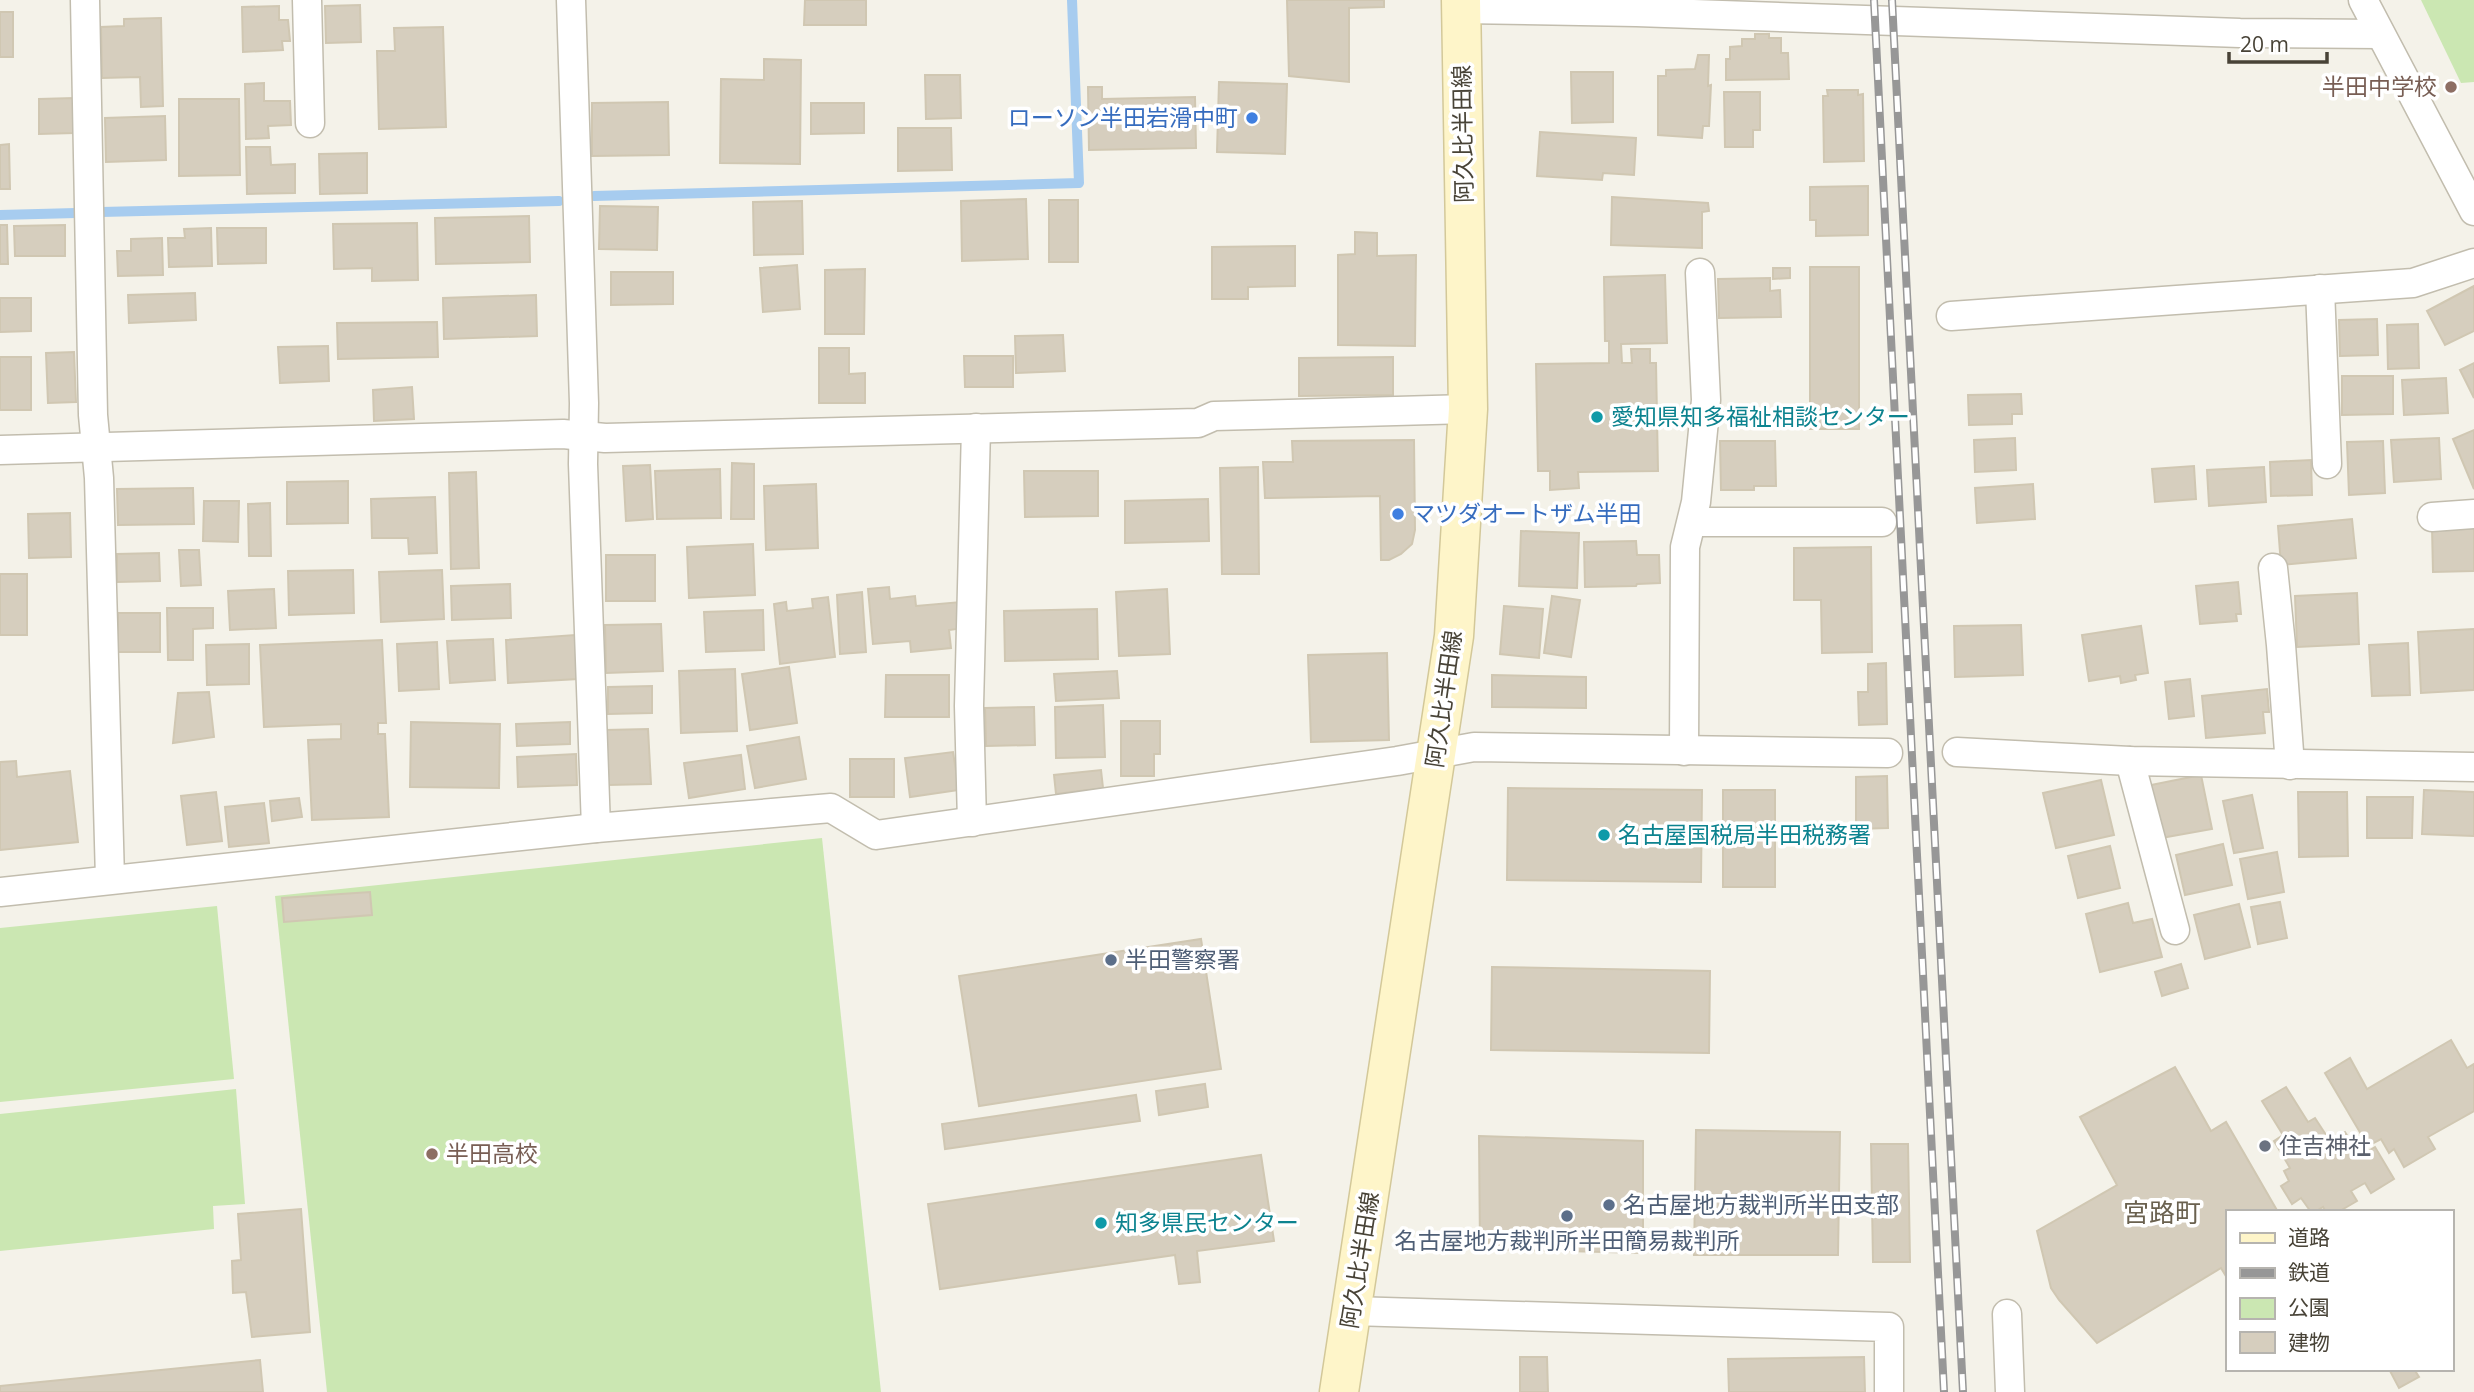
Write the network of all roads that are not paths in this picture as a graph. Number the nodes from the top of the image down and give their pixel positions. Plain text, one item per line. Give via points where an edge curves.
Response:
1 (85, 0) edge
2 (307, 0) edge
3 (571, 0) edge
4 (2362, 0) edge
5 (1461, 5) edge
6 (2380, 34) junction
7 (310, 123) dead end
8 (2474, 211) edge
9 (2474, 263) edge
10 (1700, 273) dead end
11 (2320, 289) junction
12 (1951, 316) dead end
13 (1468, 409) junction
14 (976, 428) junction
15 (583, 436) junction
16 (96, 447) junction
17 (0, 450) edge
18 (2327, 464) dead end
19 (2474, 514) edge
20 (2432, 517) dead end
21 (1692, 522) junction
22 (1882, 522) dead end
23 (2273, 568) dead end
24 (1684, 751) junction
25 (1956, 752) dead end
26 (1888, 753) dead end
27 (1436, 754) junction
28 (2130, 761) junction
29 (2290, 765) junction
30 (2474, 767) edge
31 (972, 822) junction
32 (596, 828) junction
33 (110, 879) junction
34 (0, 892) edge
35 (2175, 930) dead end
36 (1352, 1311) junction
37 (2007, 1314) dead end
38 (1339, 1392) edge
39 (1889, 1392) edge
40 (2010, 1392) edge

1 - 16 street
2 - 7 street
3 - 15 street
4 - 6 street
5 - 6 street via 1893,23
5 - 13 main road, 阿久比半田線
6 - 8 street
9 - 11 street via 2413,283
10 - 21 street via 1706,400
11 - 12 street
11 - 18 street
13 - 14 street via 1214,416 1198,423
13 - 27 main road, 阿久比半田線 via 1454,636
14 - 15 street
14 - 31 street via 969,706
15 - 16 street
15 - 32 street
16 - 17 street
16 - 33 street
19 - 20 street
21 - 22 street
21 - 24 street via 1685,547
23 - 29 street
24 - 26 street
24 - 27 street via 1474,747
25 - 28 street
27 - 31 street
27 - 36 main road, 阿久比半田線
28 - 29 street
28 - 35 street
29 - 30 street
31 - 32 street via 876,835 831,808
32 - 33 street
33 - 34 street
36 - 38 main road, 阿久比半田線
36 - 39 street via 1889,1327
37 - 40 street

